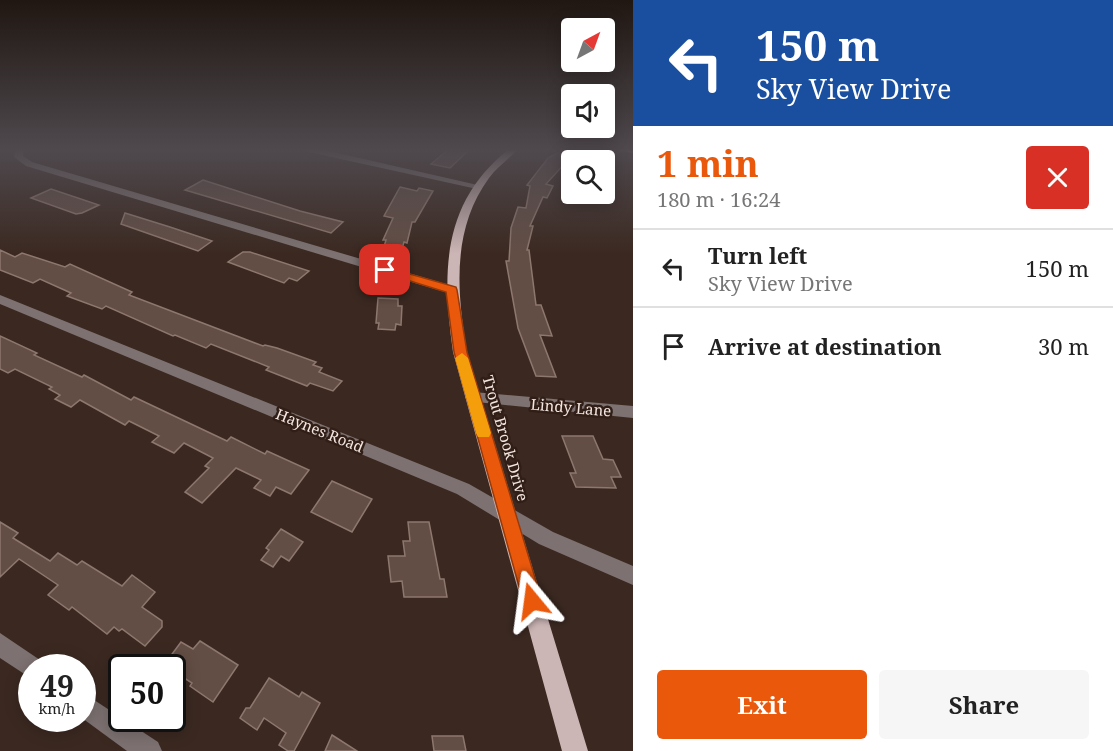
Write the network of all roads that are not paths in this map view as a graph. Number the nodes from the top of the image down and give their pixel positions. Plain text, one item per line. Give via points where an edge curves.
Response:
1 (96, 184) edge
2 (468, 184) edge
3 (477, 186) joint
4 (452, 290) junction
5 (0, 299) edge
6 (473, 397) junction
7 (633, 412) edge
8 (508, 515) junction
9 (633, 576) edge
10 (0, 644) edge
11 (18, 658) edge
12 (96, 714) edge
13 (148, 751) edge
14 (575, 751) edge

1 - 4 street
2 - 3 street
3 - 4 main road, Trout Brook Drive via 461,225
4 - 6 main road, Trout Brook Drive via 460,352
5 - 8 street, Haynes Road via 463,489
6 - 7 street, Lindy Lane
6 - 8 main road, Trout Brook Drive
8 - 9 street, Haynes Road via 546,538
8 - 14 main road, Trout Brook Drive
10 - 11 street
12 - 13 street

